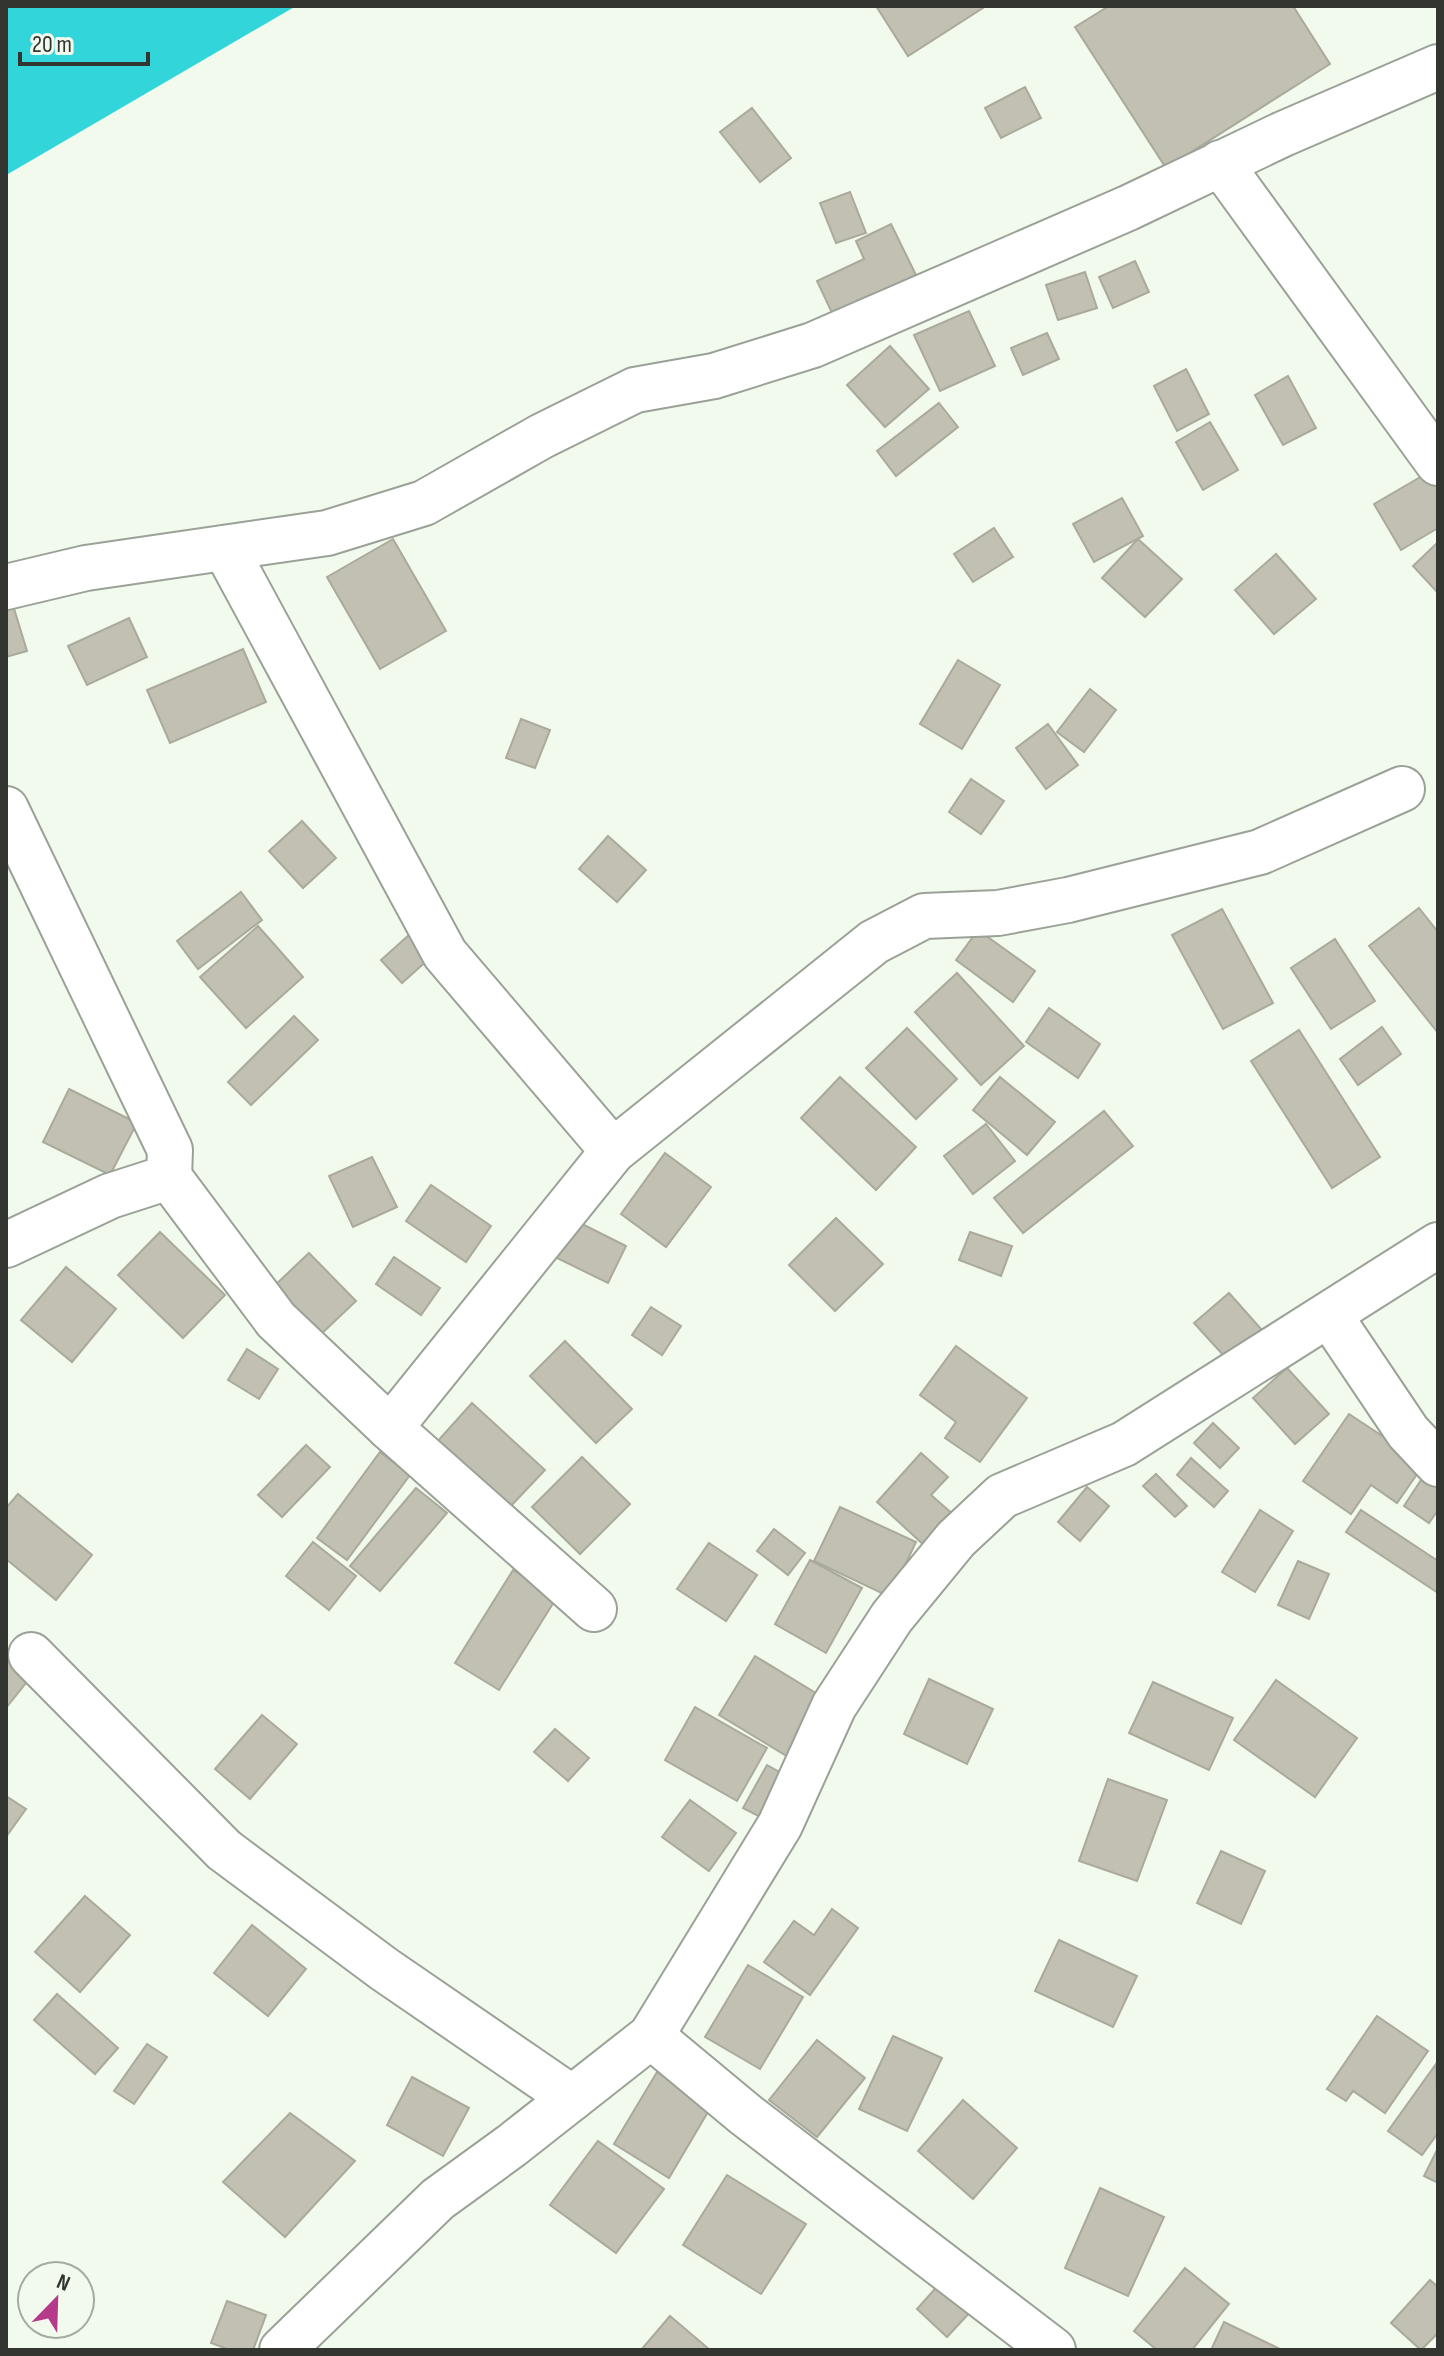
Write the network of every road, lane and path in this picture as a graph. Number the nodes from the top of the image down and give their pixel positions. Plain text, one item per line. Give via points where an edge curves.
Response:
1 (1438, 67) edge
2 (1220, 163) junction
3 (1438, 463) edge
4 (225, 548) junction
5 (6, 587) edge
6 (1402, 789) dead end
7 (6, 809) edge
8 (613, 1151) junction
9 (169, 1177) junction
10 (6, 1245) edge
11 (1438, 1245) edge
12 (1330, 1316) junction
13 (390, 1428) junction
14 (1438, 1464) edge
15 (594, 1609) dead end
16 (31, 1655) dead end
17 (651, 2036) junction
18 (572, 2098) junction
19 (282, 2350) edge
20 (1053, 2350) edge

1 - 2 street
2 - 3 street
2 - 4 street via 813,345 714,376 635,390 424,503 327,533
4 - 5 street via 86,568
4 - 8 street via 445,954
6 - 8 street via 1260,852 1068,900 998,913 924,916 874,942
7 - 9 street via 170,1150
8 - 13 street
9 - 10 street via 110,1196
9 - 13 street via 276,1320
11 - 12 street
12 - 14 street via 1408,1432
12 - 17 street via 1124,1444 1002,1496 956,1539 892,1617 834,1706 780,1825
13 - 15 street
16 - 18 street via 224,1850 384,1969
17 - 18 street
17 - 20 street via 758,2125
18 - 19 street via 438,2199

